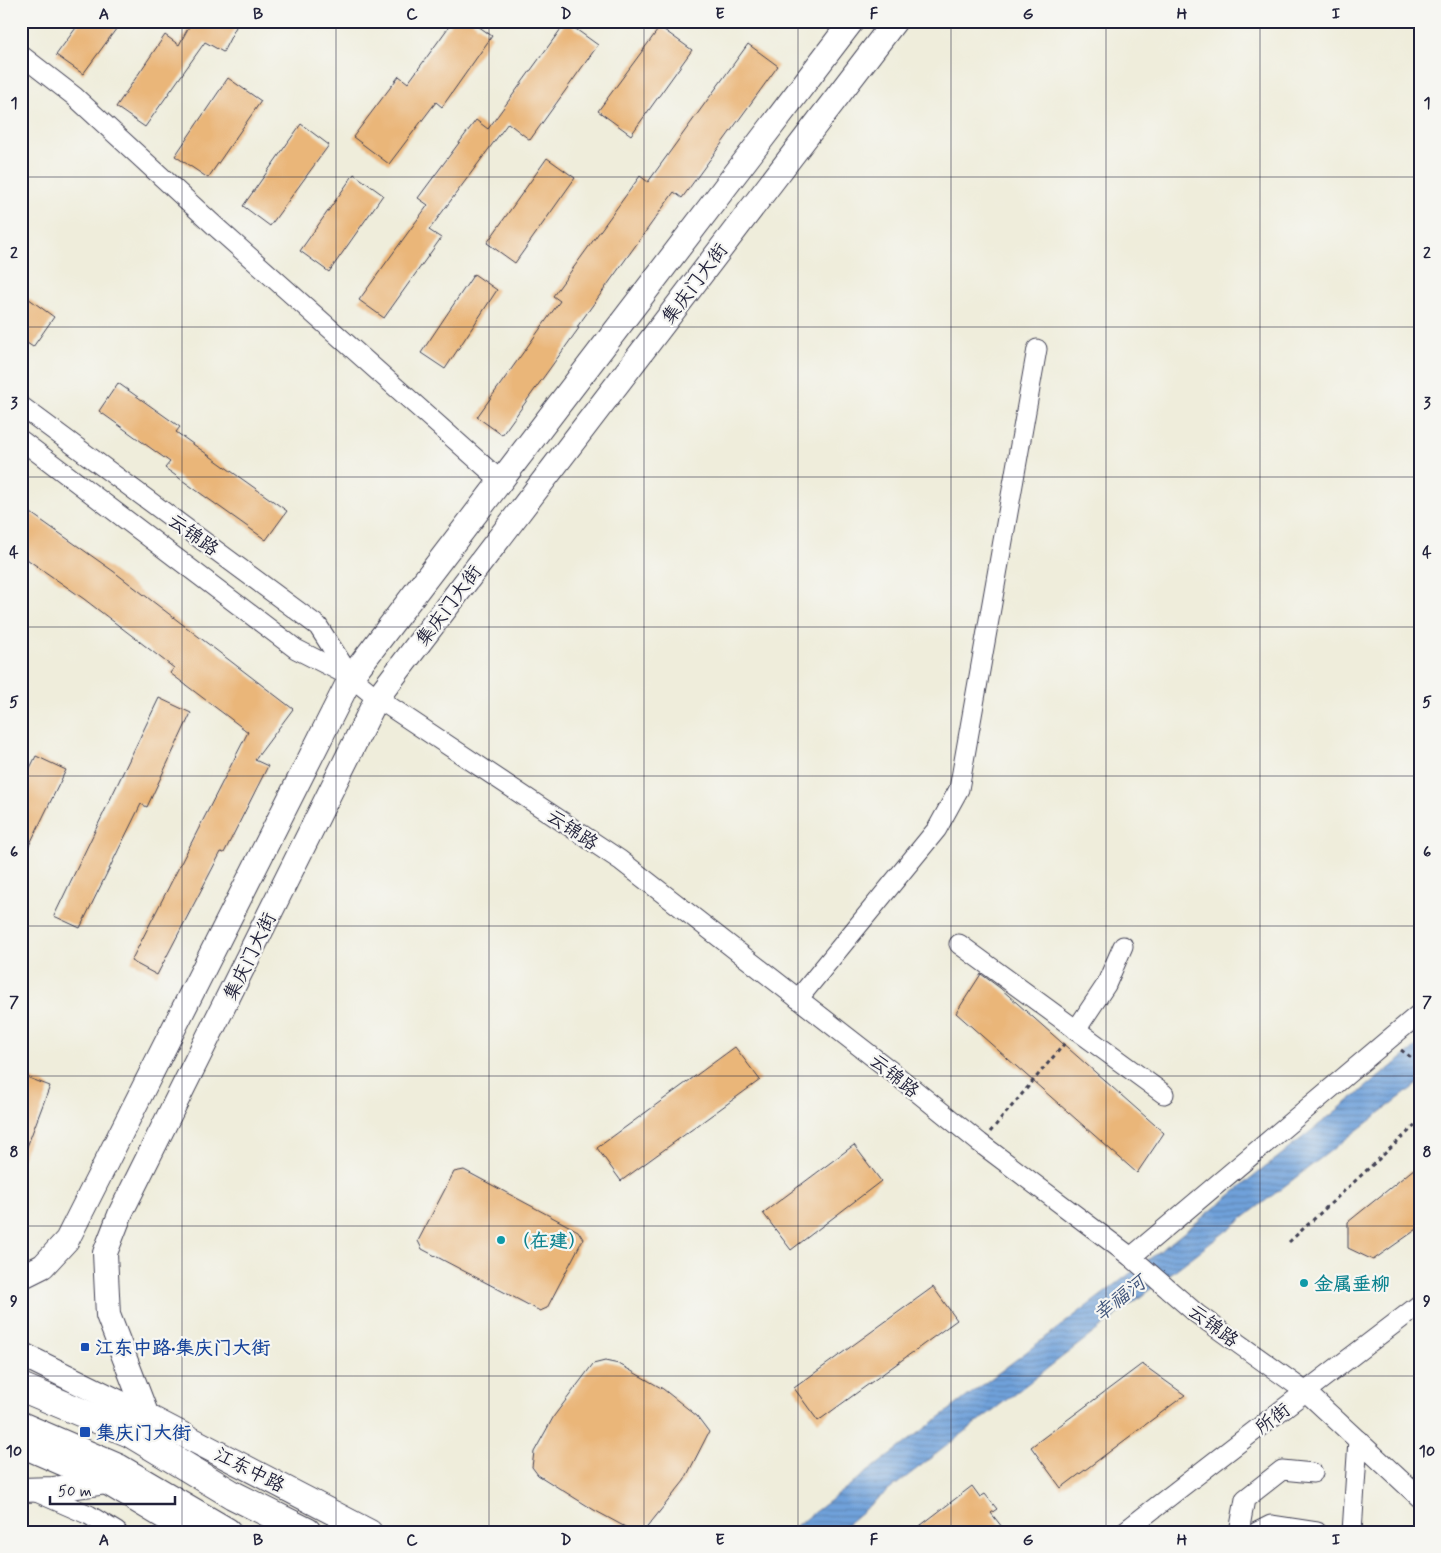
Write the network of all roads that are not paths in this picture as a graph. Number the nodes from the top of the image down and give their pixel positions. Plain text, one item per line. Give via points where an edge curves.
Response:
1 (852, 21) edge
2 (895, 21) edge
3 (21, 54) edge
4 (1037, 349) dead end
5 (21, 406) edge
6 (21, 440) edge
7 (501, 481) junction
8 (351, 677) junction
9 (377, 698) junction
10 (960, 944) dead end
11 (1123, 946) dead end
12 (798, 999) junction
13 (1420, 1013) edge
14 (1076, 1030) junction
15 (1164, 1094) dead end
16 (1131, 1256) junction
17 (21, 1277) edge
18 (1420, 1304) edge
19 (21, 1354) edge
20 (21, 1387) edge
21 (1306, 1392) junction
22 (147, 1416) junction
23 (21, 1426) edge
24 (1358, 1440) junction
25 (21, 1446) edge
26 (1313, 1473) dead end
27 (106, 1482) junction
28 (24, 1488) edge
29 (1420, 1498) edge
30 (117, 1532) edge
31 (189, 1532) edge
32 (227, 1532) edge
33 (307, 1532) edge
34 (370, 1532) edge
35 (1124, 1532) edge
36 (1239, 1532) edge
37 (1257, 1532) edge
38 (1317, 1532) edge
39 (1352, 1532) edge

1 - 7 main road, 集庆门大街
2 - 9 main road, 集庆门大街
3 - 7 street via 74,96
4 - 12 street via 959,789 937,829
5 - 8 street, 云锦路 via 318,626
6 - 8 street, 云锦路 via 296,649
7 - 8 main road, 集庆门大街
8 - 9 street, 云锦路
8 - 17 main road, 集庆门大街 via 66,1240 43,1266
9 - 12 street, 云锦路 via 620,860
9 - 22 main road, 集庆门大街 via 121,1212 105,1253 108,1315
10 - 14 street
11 - 14 street via 1106,985
12 - 16 street, 云锦路 via 980,1144
13 - 16 street via 1393,1044
14 - 15 street
16 - 21 street, 云锦路 via 1197,1314
18 - 21 street, 所街
19 - 22 main road, 江东中路
20 - 33 highway via 130,1433 233,1494
21 - 24 street, 云锦路
21 - 35 street, 所街
22 - 34 main road, 江东中路
23 - 32 highway via 118,1468
24 - 29 street, 云锦路
24 - 39 street
25 - 27 main road
26 - 36 street via 1282,1470 1245,1499
27 - 28 main road via 54,1489
27 - 31 main road
28 - 30 street via 89,1515
37 - 38 street via 1271,1525

